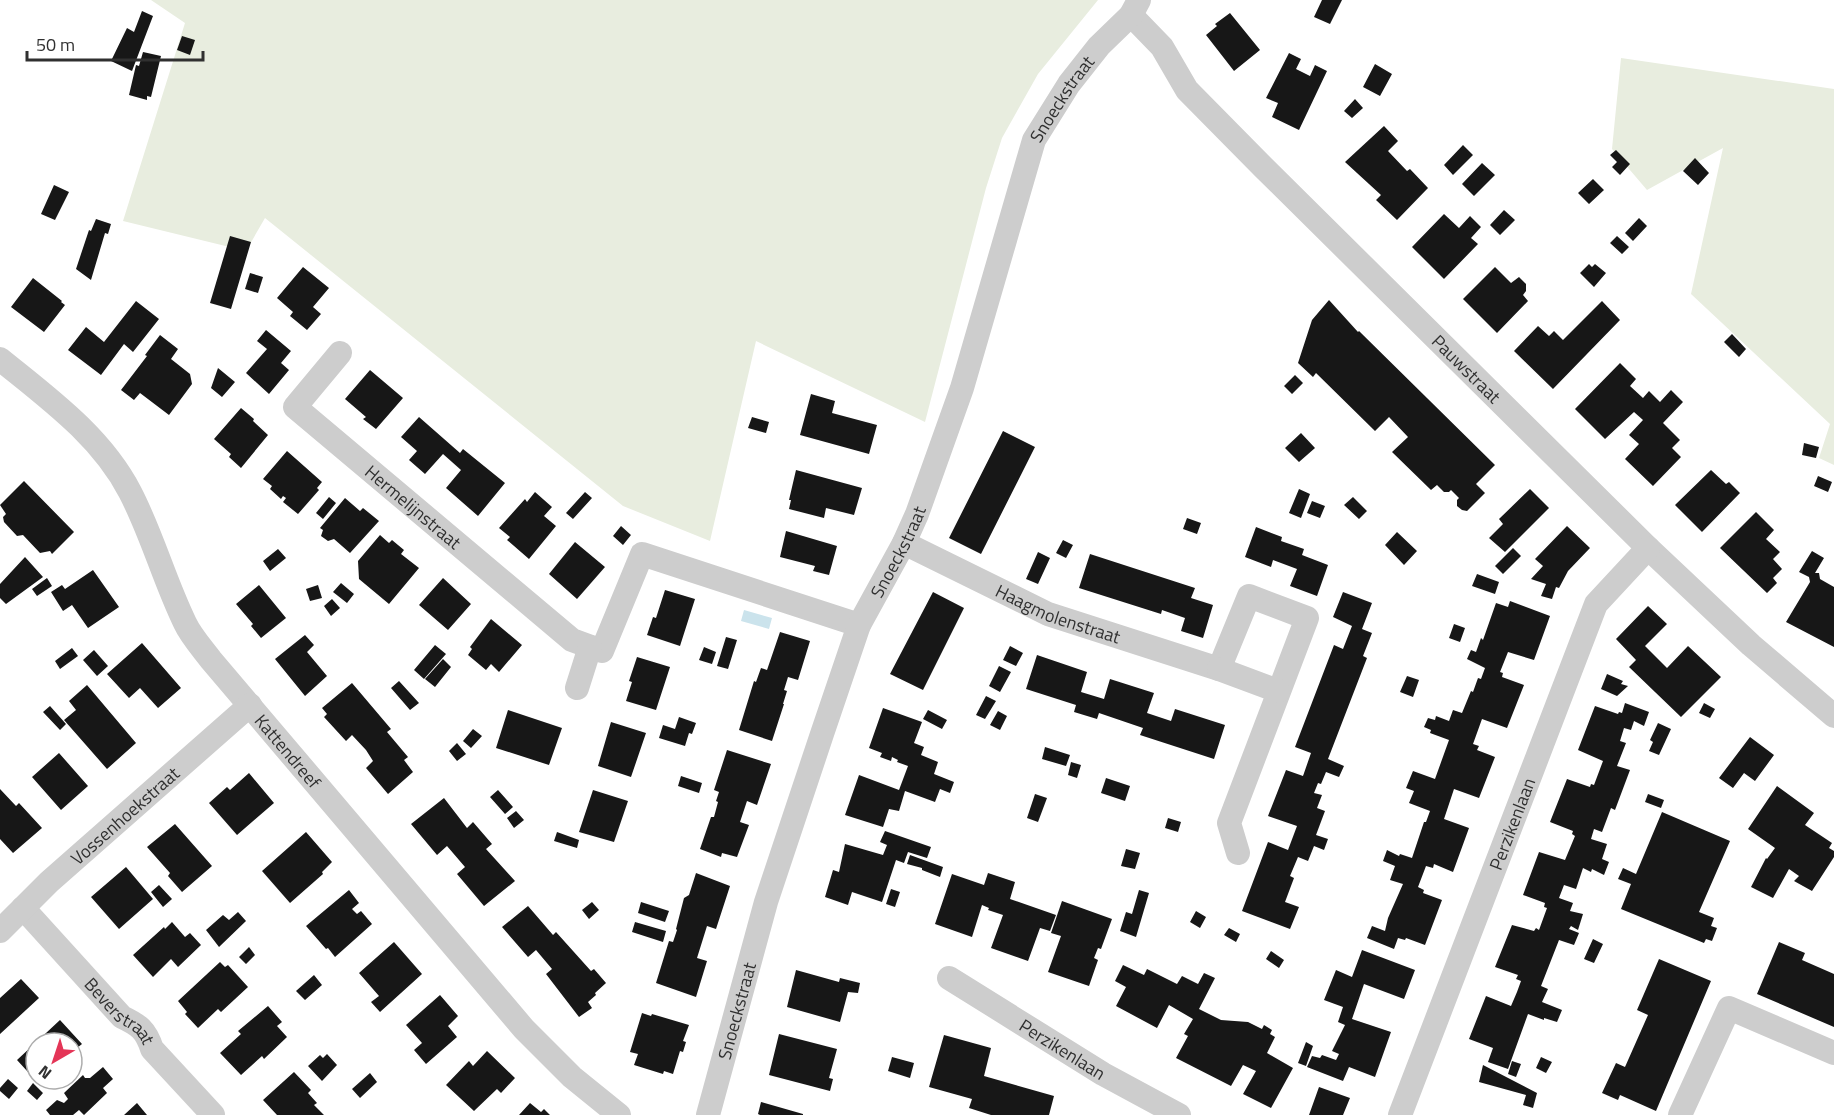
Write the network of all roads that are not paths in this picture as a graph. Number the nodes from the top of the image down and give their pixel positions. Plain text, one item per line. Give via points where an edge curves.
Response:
1 (1135, 8) edge
2 (340, 353) dead end
3 (0, 359) edge
4 (904, 543) junction
5 (1648, 549) junction
6 (859, 624) junction
7 (590, 647) junction
8 (1219, 669) junction
9 (578, 688) dead end
10 (1278, 691) junction
11 (250, 705) junction
12 (1834, 716) edge
13 (1238, 853) dead end
14 (23, 908) junction
15 (0, 931) edge
16 (949, 978) dead end
17 (1834, 1053) edge
18 (213, 1115) edge
19 (619, 1115) edge
20 (708, 1115) edge
21 (1179, 1115) edge
22 (1400, 1115) edge
23 (1680, 1115) edge

1 - 4 street, Snoeckstraat via 1081,69 1034,140 962,388
1 - 5 street, Pauwstraat via 1188,90
2 - 7 street, Hermelijnstraat via 295,407 572,640
3 - 11 street, Kattendreef via 69,414 107,456 144,522 186,625
4 - 6 street, Snoeckstraat
4 - 8 street, Haagmolenstraat via 1062,619
5 - 12 street, Pauwstraat
5 - 22 street, Perzikenlaan via 1596,604
6 - 7 street via 642,554 602,651
6 - 20 street, Snoeckstraat via 766,902
7 - 9 street
8 - 10 street, Haagmolenstraat
8 - 10 street via 1249,596 1306,618
10 - 13 street via 1229,823
11 - 14 street, Vossenhoekstraat
11 - 19 street, Kattendreef via 524,1029 572,1077
14 - 15 street, Vossenhoekstraat
14 - 18 street, Beverstraat via 122,1017 148,1035 152,1049
16 - 21 street, Perzikenlaan via 1103,1074
17 - 23 street via 1729,1008

